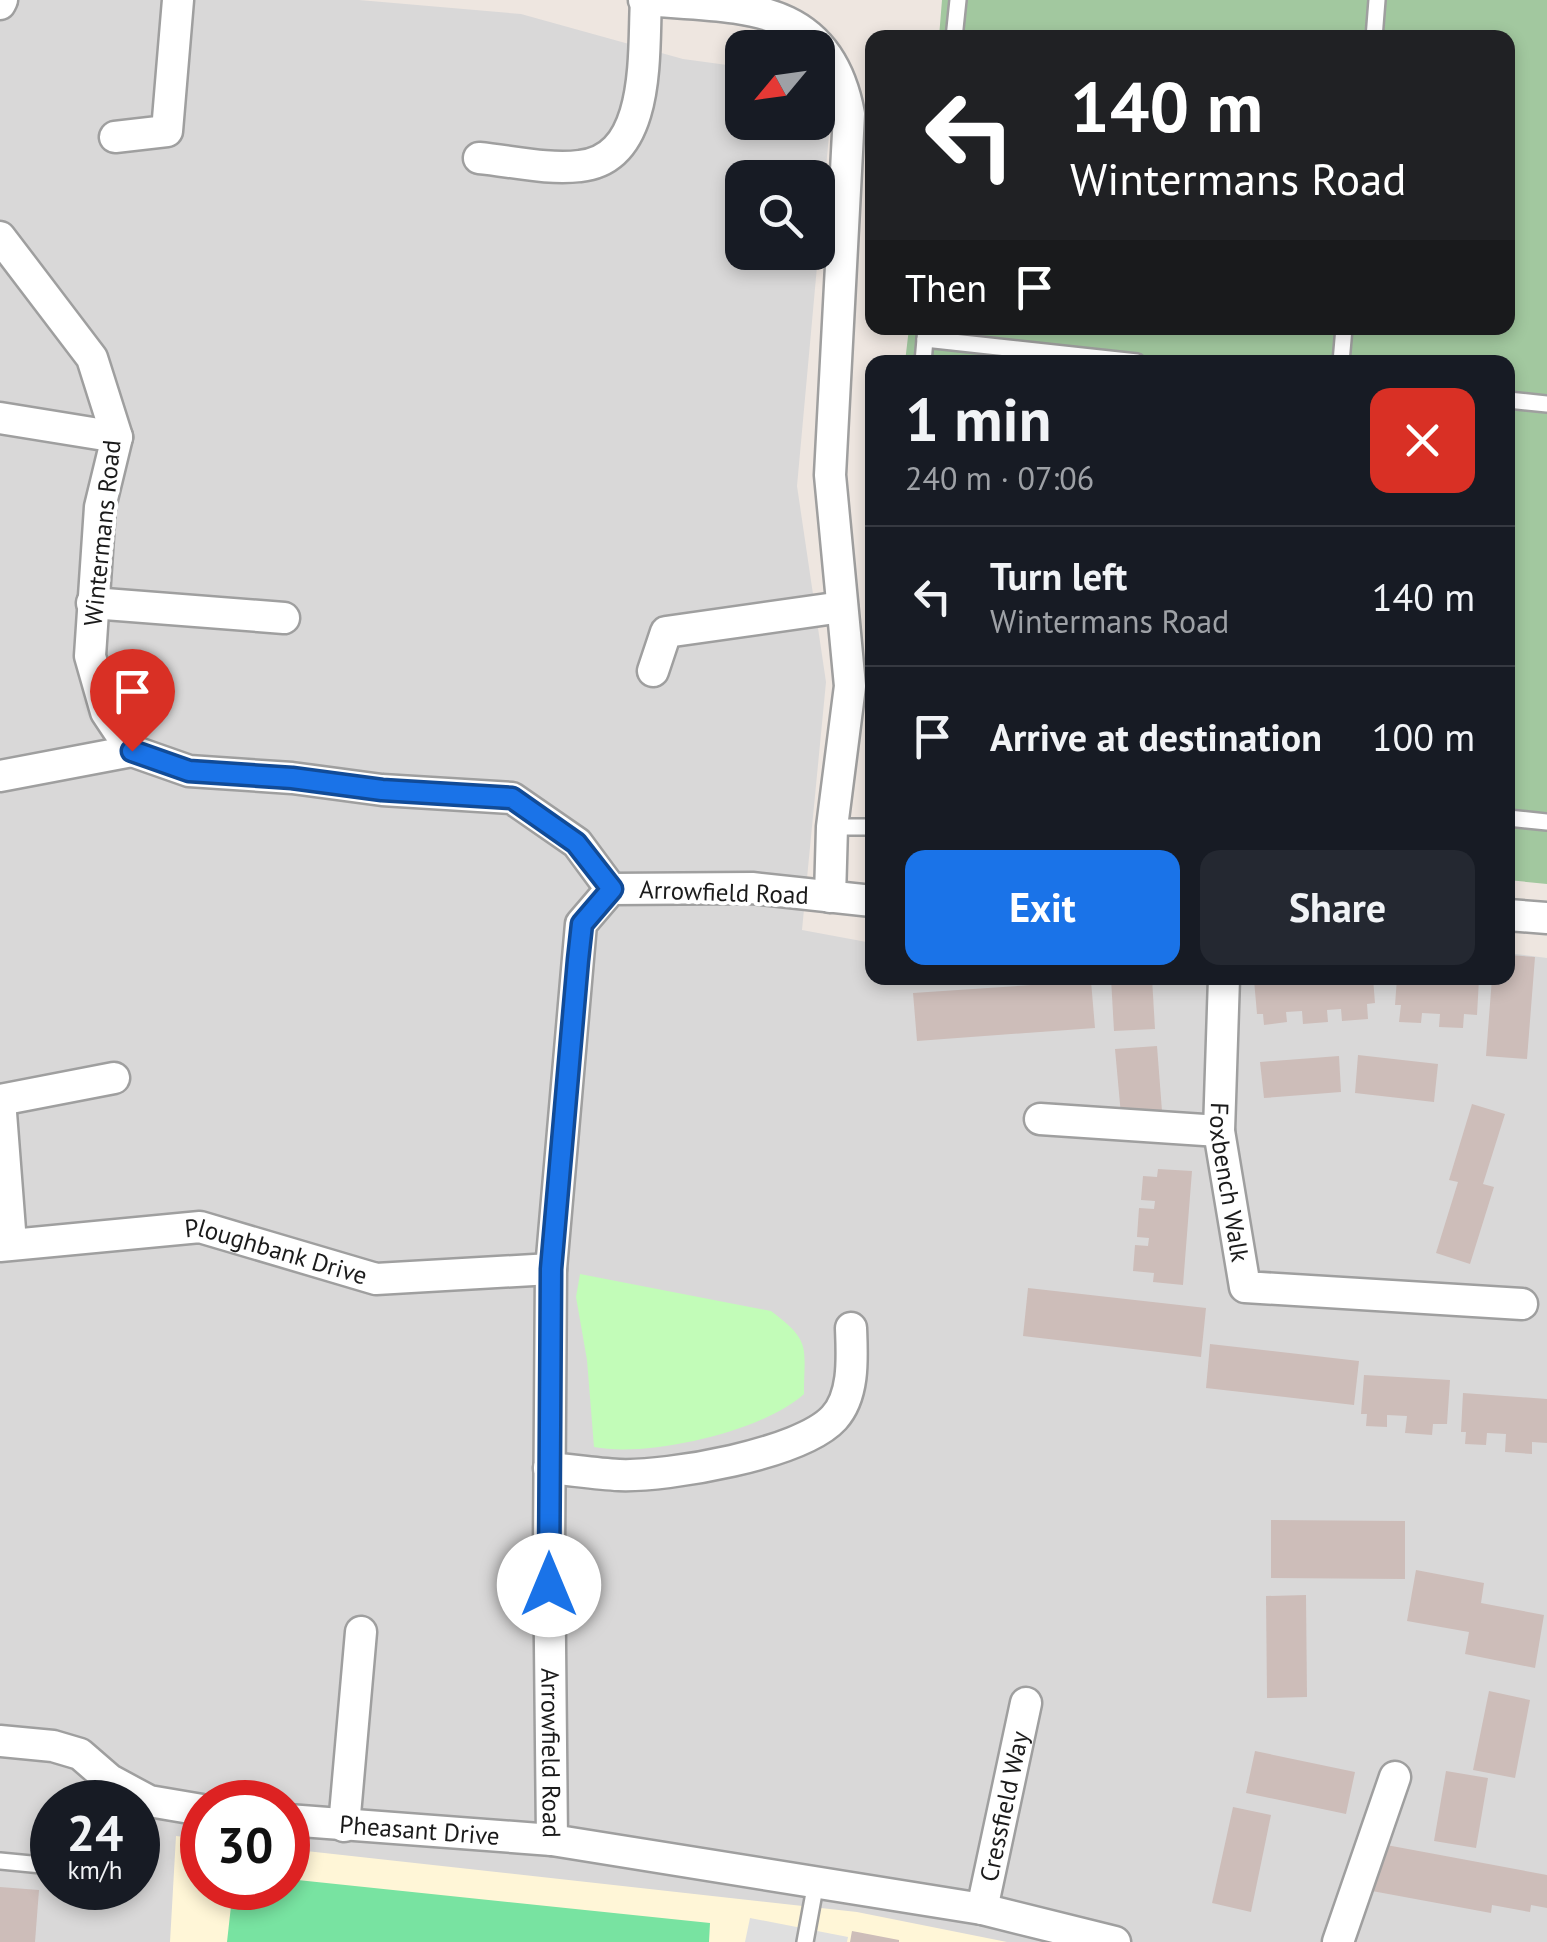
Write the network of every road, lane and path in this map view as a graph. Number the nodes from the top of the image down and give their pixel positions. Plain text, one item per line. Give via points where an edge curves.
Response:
1 (178, 0) edge
2 (645, 0) edge
3 (958, 0) edge
4 (1378, 0) edge
5 (955, 30) edge
6 (1375, 30) edge
7 (115, 138) dead end
8 (479, 158) dead end
9 (0, 237) edge
10 (941, 335) edge
11 (1086, 355) edge
12 (1515, 401) edge
13 (1547, 404) edge
14 (0, 418) edge
15 (116, 436) junction
16 (92, 603) junction
17 (842, 607) junction
18 (284, 618) dead end
19 (653, 671) dead end
20 (132, 751) junction
21 (0, 776) edge
22 (1515, 819) edge
23 (1547, 822) edge
24 (832, 827) junction
25 (865, 827) edge
26 (612, 889) junction
27 (830, 897) junction
28 (865, 901) edge
29 (1515, 916) edge
30 (1547, 918) edge
31 (1224, 985) edge
32 (114, 1078) dead end
33 (0, 1100) edge
34 (1040, 1119) dead end
35 (1220, 1132) junction
36 (6, 1244) edge
37 (551, 1269) junction
38 (1522, 1304) dead end
39 (851, 1328) dead end
40 (549, 1468) junction
41 (361, 1632) dead end
42 (1026, 1703) dead end
43 (0, 1741) edge
44 (1394, 1777) dead end
45 (110, 1780) edge
46 (310, 1822) edge
47 (344, 1826) junction
48 (552, 1840) junction
49 (0, 1861) edge
50 (30, 1864) edge
51 (816, 1882) junction
52 (982, 1908) junction
53 (805, 1942) edge
54 (1116, 1942) edge
55 (1338, 1942) edge

1 - 7 street via 168,131
2 - 8 street via 641,101 613,150 577,167
2 - 17 street via 778,12 822,45 844,84 850,114 830,474
3 - 5 lane
4 - 6 lane
9 - 15 street, Wintermans Road via 92,358
10 - 11 lane
12 - 13 lane
14 - 15 street
15 - 16 street, Wintermans Road via 100,507
16 - 18 street
16 - 20 street, Wintermans Road via 90,656 106,712
17 - 19 street via 666,632
17 - 24 street via 850,686
20 - 21 street
20 - 26 street via 189,771 512,798 576,843
22 - 23 lane
24 - 25 lane
24 - 27 street
26 - 27 street, Arrowfield Road via 752,888
26 - 37 street, Arrowfield Road via 582,924
27 - 28 street, Arrowfield Road
29 - 30 street
31 - 35 street, Foxbench Walk
32 - 33 street
33 - 36 street
34 - 35 street
35 - 38 street, Foxbench Walk via 1245,1287
36 - 37 street, Ploughbank Drive via 200,1227 376,1279
37 - 40 street, Arrowfield Road
39 - 40 street via 844,1401 834,1418 799,1440 656,1474
40 - 48 street, Arrowfield Road
41 - 47 street
42 - 52 street, Cressfield Way
43 - 45 street via 80,1754
44 - 55 street
46 - 47 street, Pheasant Drive
47 - 48 street, Pheasant Drive
48 - 51 street, Arrowfield Road
49 - 50 lane
51 - 52 street, Arrowfield Road
51 - 53 lane
52 - 54 street, Arrowfield Road

